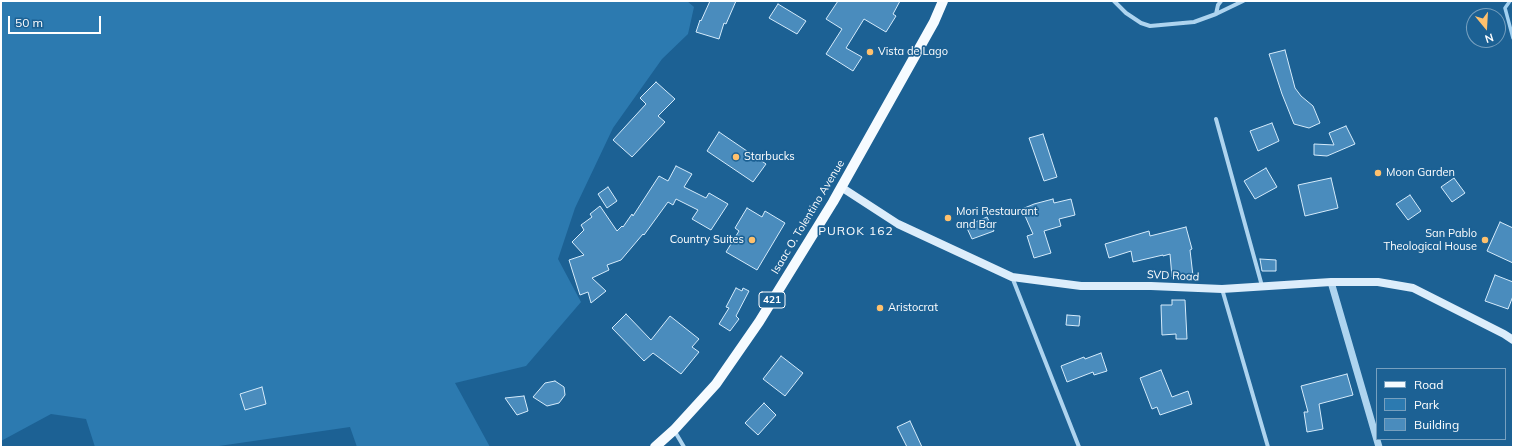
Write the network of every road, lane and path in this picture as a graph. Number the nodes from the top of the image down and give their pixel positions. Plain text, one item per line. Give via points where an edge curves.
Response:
1 (943, 1) edge
2 (1114, 1) edge
3 (1221, 1) edge
4 (1243, 1) edge
5 (1216, 14) junction
6 (1216, 119) dead end
7 (841, 187) junction
8 (1012, 276) junction
9 (1331, 282) junction
10 (1262, 287) junction
11 (1222, 289) junction
12 (1513, 340) edge
13 (674, 430) junction
14 (1376, 437) edge
15 (655, 447) edge
16 (684, 447) edge
17 (1079, 447) edge
18 (1268, 447) edge

1 - 7 main road, Isaac O. Tolentino Avenue / 421
2 - 5 street via 1140,23 1150,26 1194,22
3 - 5 street
4 - 5 street
6 - 10 street
7 - 8 main road, SVD Road via 898,224
7 - 13 main road, Isaac O. Tolentino Avenue / 421 via 759,322 716,384
8 - 11 main road, SVD Road via 1081,286
8 - 17 street
9 - 10 main road, SVD Road
9 - 12 main road, SVD Road via 1378,282 1413,288
9 - 14 street
10 - 11 main road, SVD Road
11 - 18 street
13 - 15 main road, Isaac O. Tolentino Avenue / 421
13 - 16 street

